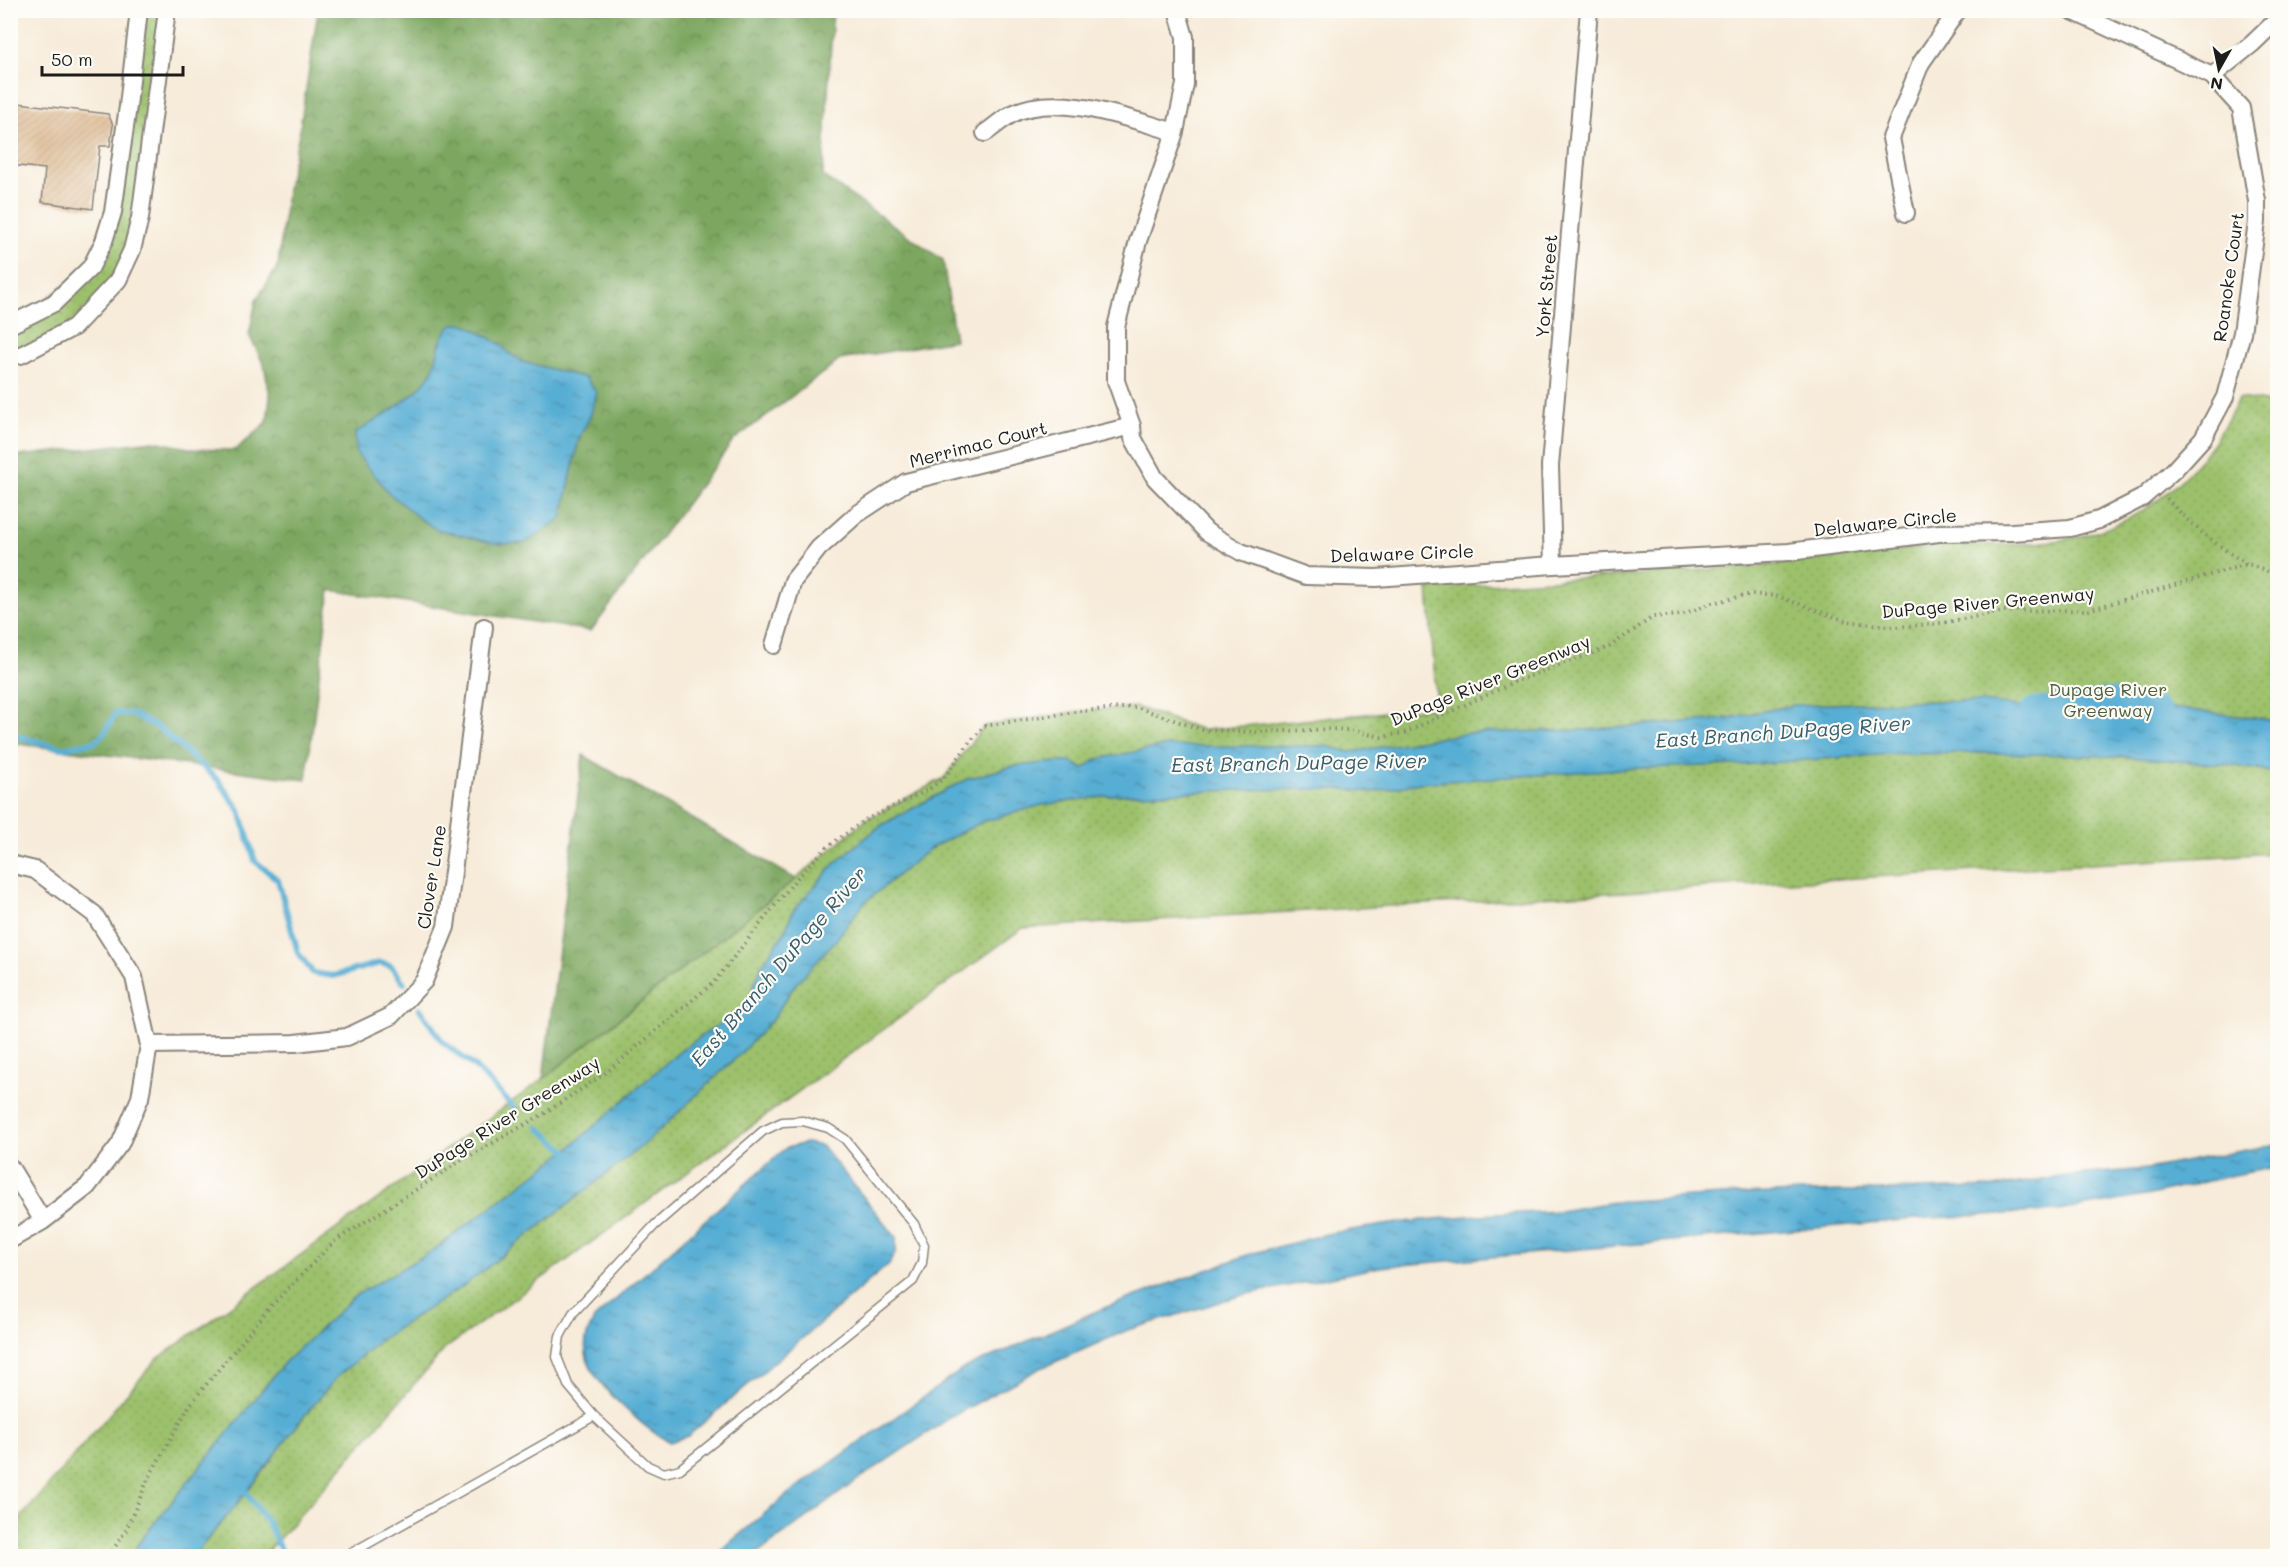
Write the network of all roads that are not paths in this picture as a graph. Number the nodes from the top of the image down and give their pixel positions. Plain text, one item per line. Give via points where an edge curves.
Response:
1 (139, 10) edge
2 (167, 10) edge
3 (1177, 10) edge
4 (1589, 10) edge
5 (1958, 10) edge
6 (2070, 10) edge
7 (2277, 19) edge
8 (2212, 76) junction
9 (1175, 132) junction
10 (985, 133) dead end
11 (1906, 213) dead end
12 (10, 325) edge
13 (10, 355) edge
14 (1132, 426) junction
15 (2157, 485) joint
16 (1553, 565) junction
17 (484, 627) dead end
18 (774, 645) dead end
19 (10, 864) edge
20 (149, 1045) junction
21 (10, 1167) edge
22 (43, 1221) junction
23 (10, 1240) edge
24 (594, 1416) junction
25 (346, 1557) edge

1 - 12 street via 113,212 104,241 91,267 54,303
2 - 13 street via 140,218 132,250 118,280 74,327 21,355
3 - 9 street, Delaware Circle via 1185,37 1185,84
4 - 16 street, York Street via 1550,466
5 - 11 street via 1922,63 1891,138
6 - 8 street
7 - 8 street
8 - 15 street, Roanoke Court via 2241,108 2257,222 2242,333 2225,397 2203,438
9 - 10 street via 1087,109 1044,105 1012,114
9 - 14 street, Delaware Circle via 1138,242 1116,327 1116,381
14 - 16 street, Delaware Circle via 1133,438 1155,478 1207,532 1240,552 1306,576 1376,578
14 - 18 street, Merrimac Court via 906,482 856,515 819,548 793,581
15 - 16 street, Delaware Circle via 2120,510 2070,528 1939,534 1789,552
17 - 20 street, Clover Lane via 446,927 424,981 391,1016 347,1037 295,1043
19 - 20 street via 34,870 94,914 134,977
20 - 22 street via 140,1098 120,1144 87,1187
21 - 22 street
22 - 23 street
24 - 24 lane via 648,1466 664,1473 680,1469 913,1281 922,1263 924,1245 914,1224 845,1139 828,1128 803,1121 782,1122 763,1131 655,1225 573,1313 560,1336 557,1357 568,1385
24 - 25 lane

